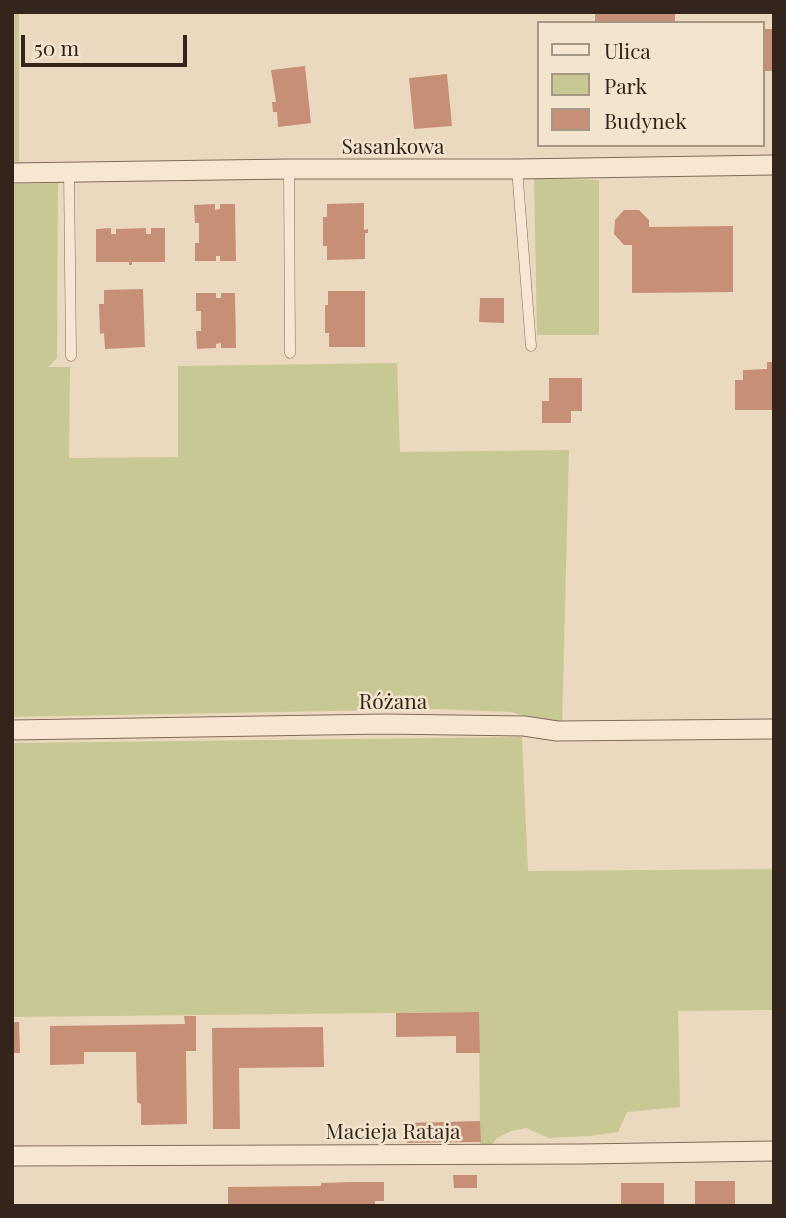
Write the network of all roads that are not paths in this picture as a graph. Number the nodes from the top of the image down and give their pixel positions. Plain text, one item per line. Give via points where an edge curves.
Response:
1 (774, 165) edge
2 (289, 169) junction
3 (517, 169) junction
4 (69, 172) junction
5 (12, 173) edge
6 (531, 346) dead end
7 (289, 353) dead end
8 (71, 356) dead end
9 (774, 729) edge
10 (12, 730) edge
11 (774, 1151) edge
12 (12, 1156) edge

1 - 3 street, Sasankowa
2 - 3 street, Sasankowa
2 - 4 street, Sasankowa
2 - 7 lane
3 - 6 lane
4 - 5 street, Sasankowa
4 - 8 lane
9 - 10 street, Różana via 557,731 524,726 385,724
11 - 12 street, Macieja Rataja

